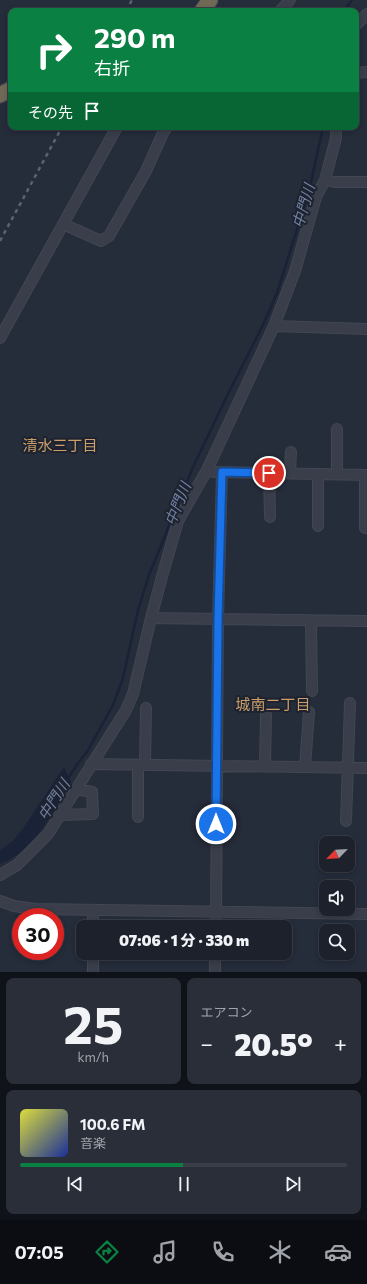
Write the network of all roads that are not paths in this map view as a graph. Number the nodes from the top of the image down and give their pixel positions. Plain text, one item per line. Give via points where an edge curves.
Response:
1 (290, 0) edge
2 (283, 8) edge
3 (367, 14) edge
4 (359, 22) edge
5 (115, 130) edge
6 (165, 130) edge
7 (336, 130) edge
8 (325, 180) junction
9 (367, 182) edge
10 (63, 224) junction
11 (274, 326) junction
12 (367, 329) edge
13 (0, 338) edge
14 (337, 429) dead end
15 (291, 452) dead end
16 (207, 470) junction
17 (222, 472) junction
18 (269, 473) junction
19 (290, 473) junction
20 (318, 474) junction
21 (337, 474) junction
22 (366, 475) edge
23 (270, 517) dead end
24 (318, 526) dead end
25 (365, 528) dead end
26 (150, 618) junction
27 (218, 619) junction
28 (311, 620) junction
29 (367, 621) edge
30 (312, 691) dead end
31 (350, 703) dead end
32 (146, 708) dead end
33 (309, 712) dead end
34 (266, 714) dead end
35 (91, 764) junction
36 (142, 765) junction
37 (217, 766) junction
38 (265, 767) junction
39 (306, 767) junction
40 (348, 768) junction
41 (367, 768) edge
42 (76, 789) junction
43 (60, 815) junction
44 (138, 817) dead end
45 (346, 821) dead end
46 (0, 875) edge
47 (0, 901) edge
48 (93, 910) junction
49 (216, 911) junction
50 (367, 914) edge
51 (93, 920) edge
52 (216, 920) edge
53 (93, 960) edge
54 (215, 960) edge
55 (93, 972) edge
56 (215, 972) edge

1 - 2 street
3 - 4 street
5 - 10 street
6 - 10 street via 146,171 109,236 101,240
7 - 8 street
8 - 9 street
8 - 11 street via 316,197 295,271
10 - 13 street
11 - 12 street
11 - 16 street
14 - 21 street
15 - 19 street
16 - 17 street
16 - 26 street via 178,521
17 - 18 street
17 - 27 street
18 - 19 street
18 - 23 street
19 - 20 street
20 - 21 street
20 - 24 street
21 - 22 street
22 - 25 street
26 - 27 street
26 - 35 street via 126,710
27 - 28 street
27 - 37 street
28 - 29 street
28 - 30 street
31 - 40 street
32 - 36 street
33 - 39 street
34 - 38 street
35 - 36 street
35 - 42 street
36 - 37 street
36 - 44 street
37 - 38 street
37 - 49 street
38 - 39 street
39 - 40 street
40 - 41 street
40 - 45 street
42 - 43 street
42 - 43 street via 92,792 93,814
43 - 46 street via 48,834 30,853
47 - 48 street via 35,909
48 - 49 street
48 - 51 street
49 - 50 street
49 - 52 street
53 - 55 street
54 - 56 street

